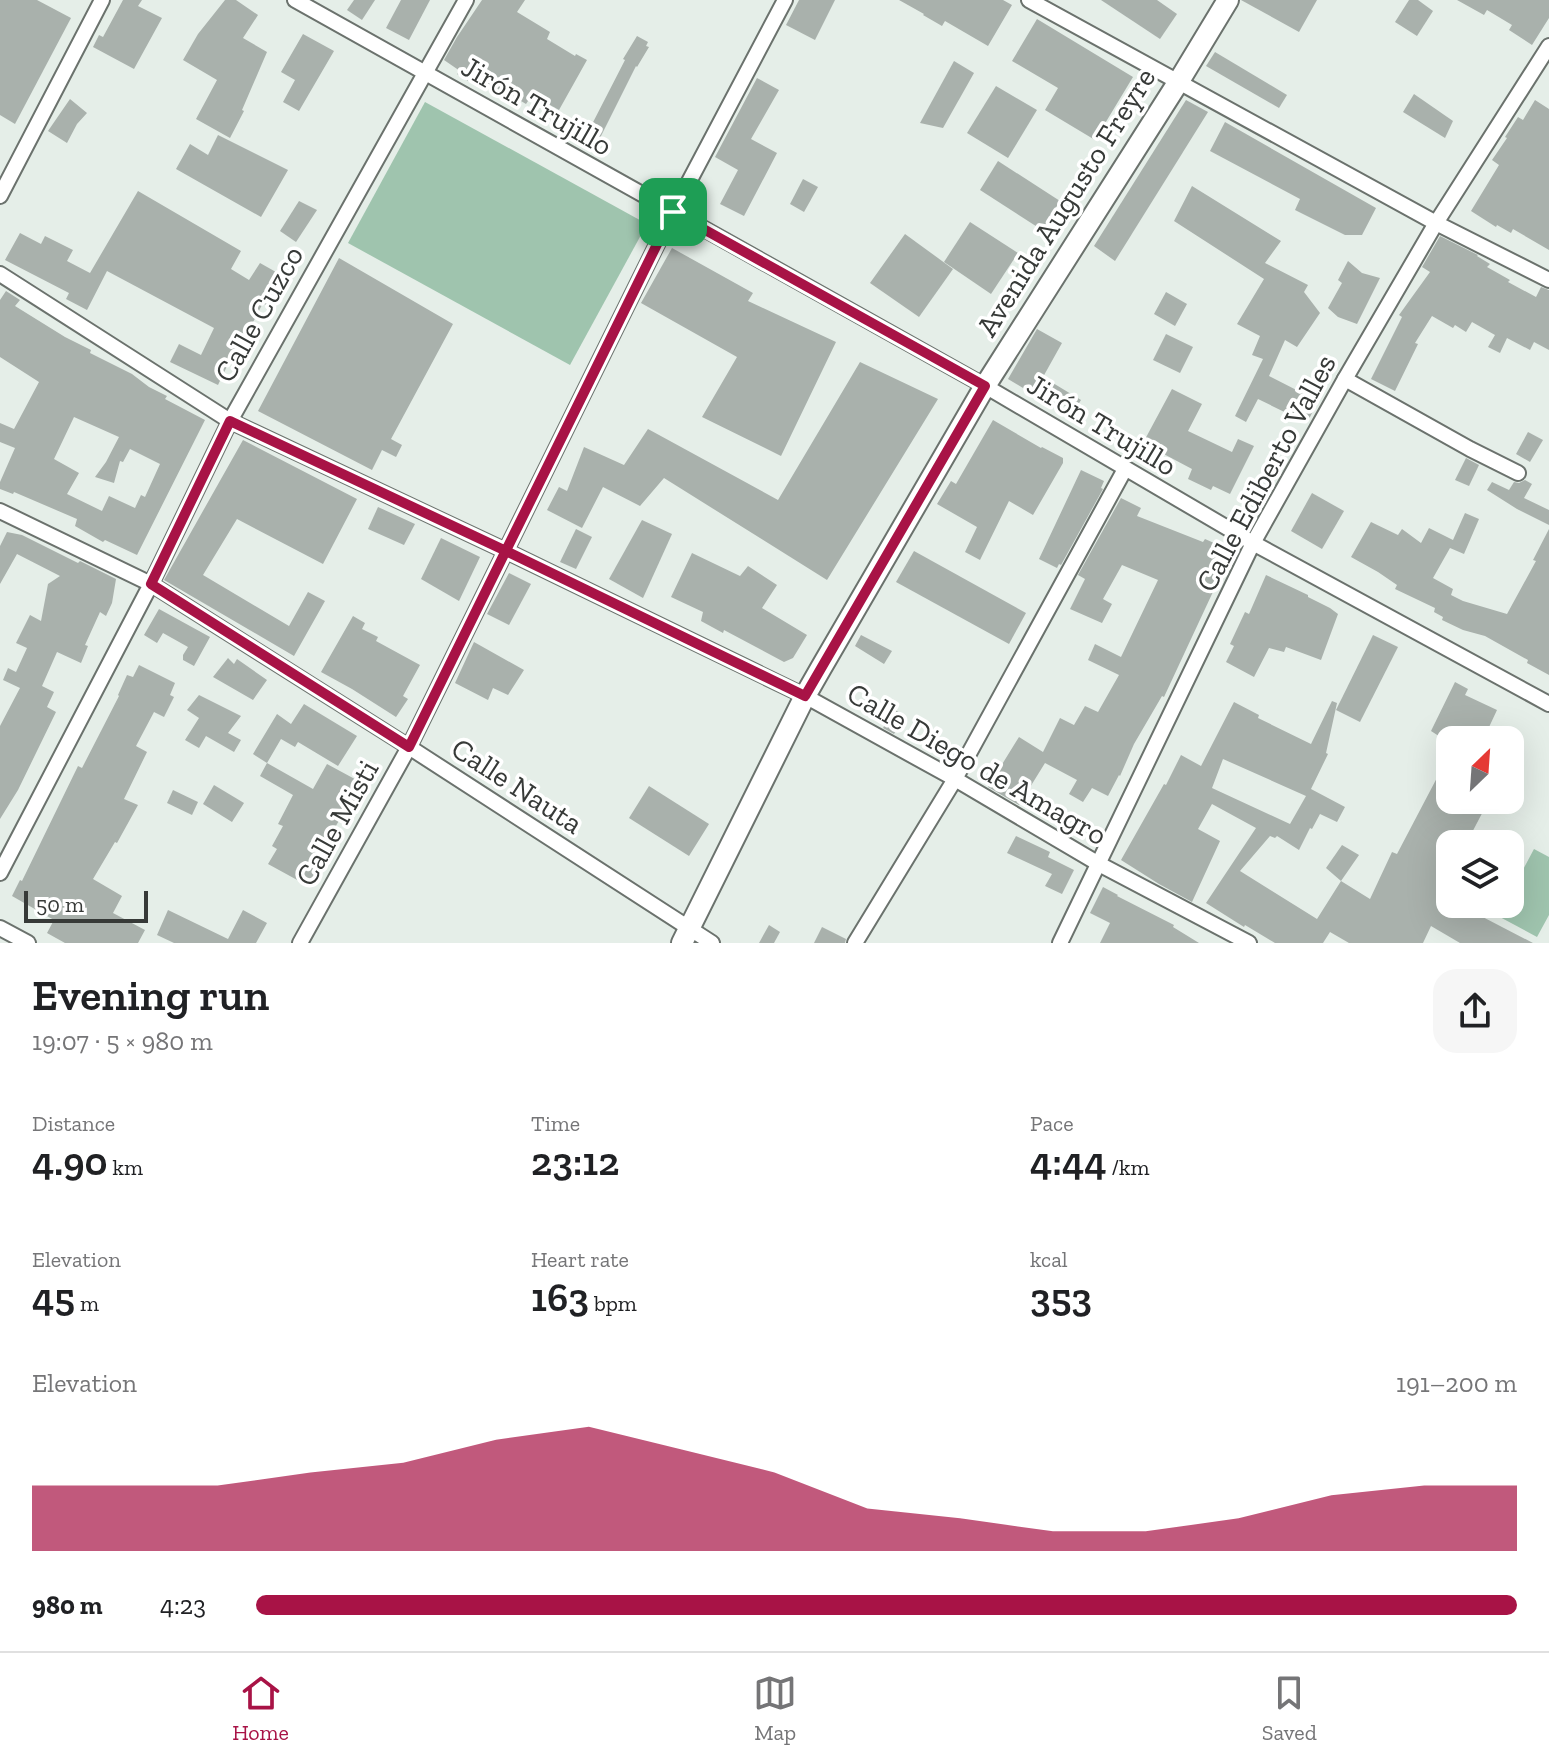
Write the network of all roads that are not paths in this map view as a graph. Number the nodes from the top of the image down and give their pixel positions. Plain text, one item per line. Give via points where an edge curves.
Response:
1 (102, 0) edge
2 (295, 0) edge
3 (466, 0) edge
4 (785, 0) edge
5 (1029, 0) edge
6 (1228, 0) edge
7 (1549, 46) edge
8 (424, 71) junction
9 (1179, 81) junction
10 (0, 196) edge
11 (673, 212) junction
12 (1436, 223) junction
13 (0, 274) edge
14 (1549, 280) edge
15 (1345, 379) junction
16 (985, 386) junction
17 (230, 421) junction
18 (1125, 469) junction
19 (1518, 473) dead end
20 (2, 517) edge
21 (1253, 543) junction
22 (506, 551) junction
23 (151, 584) junction
24 (805, 696) junction
25 (1549, 704) edge
26 (409, 747) junction
27 (955, 779) junction
28 (1099, 864) junction
29 (0, 873) edge
30 (0, 928) edge
31 (686, 936) edge
32 (28, 943) edge
33 (300, 943) edge
34 (712, 943) edge
35 (855, 943) edge
36 (1060, 943) edge
37 (1249, 943) edge

1 - 10 street
2 - 8 street, Jirón Trujillo
3 - 8 street, Calle Cuzco
4 - 11 street, Calle Misti
5 - 9 street
6 - 9 main road, Avenida Augusto Freyre
7 - 12 street, Calle Ediberto Valles
8 - 11 street, Jirón Trujillo
8 - 17 street, Calle Cuzco
9 - 12 street
9 - 16 main road, Avenida Augusto Freyre
11 - 16 street, Jirón Trujillo
11 - 22 street, Calle Misti
12 - 14 street
12 - 15 street, Calle Ediberto Valles
13 - 17 street, Calle Diego de Amagro
15 - 19 street
15 - 21 street, Calle Ediberto Valles
16 - 18 street, Jirón Trujillo
16 - 24 main road, Avenida Augusto Freyre
17 - 22 street, Calle Diego de Amagro
17 - 23 street, Calle Cuzco
18 - 21 street, Jirón Trujillo
18 - 27 street
20 - 23 street, Calle Nauta
21 - 25 street, Jirón Trujillo
21 - 28 street, Calle Ediberto Valles
22 - 24 street, Calle Diego de Amagro
22 - 26 street, Calle Misti
23 - 26 street, Calle Nauta
23 - 29 street, Calle Cuzco
24 - 27 street, Calle Diego de Amagro
24 - 31 main road, Avenida Augusto Freyre
26 - 31 street, Calle Nauta
26 - 33 street, Calle Misti
27 - 28 street, Calle Diego de Amagro
27 - 35 street
28 - 36 street, Calle Ediberto Valles
28 - 37 street, Calle Diego de Amagro
30 - 32 street
31 - 34 street, Calle Nauta

